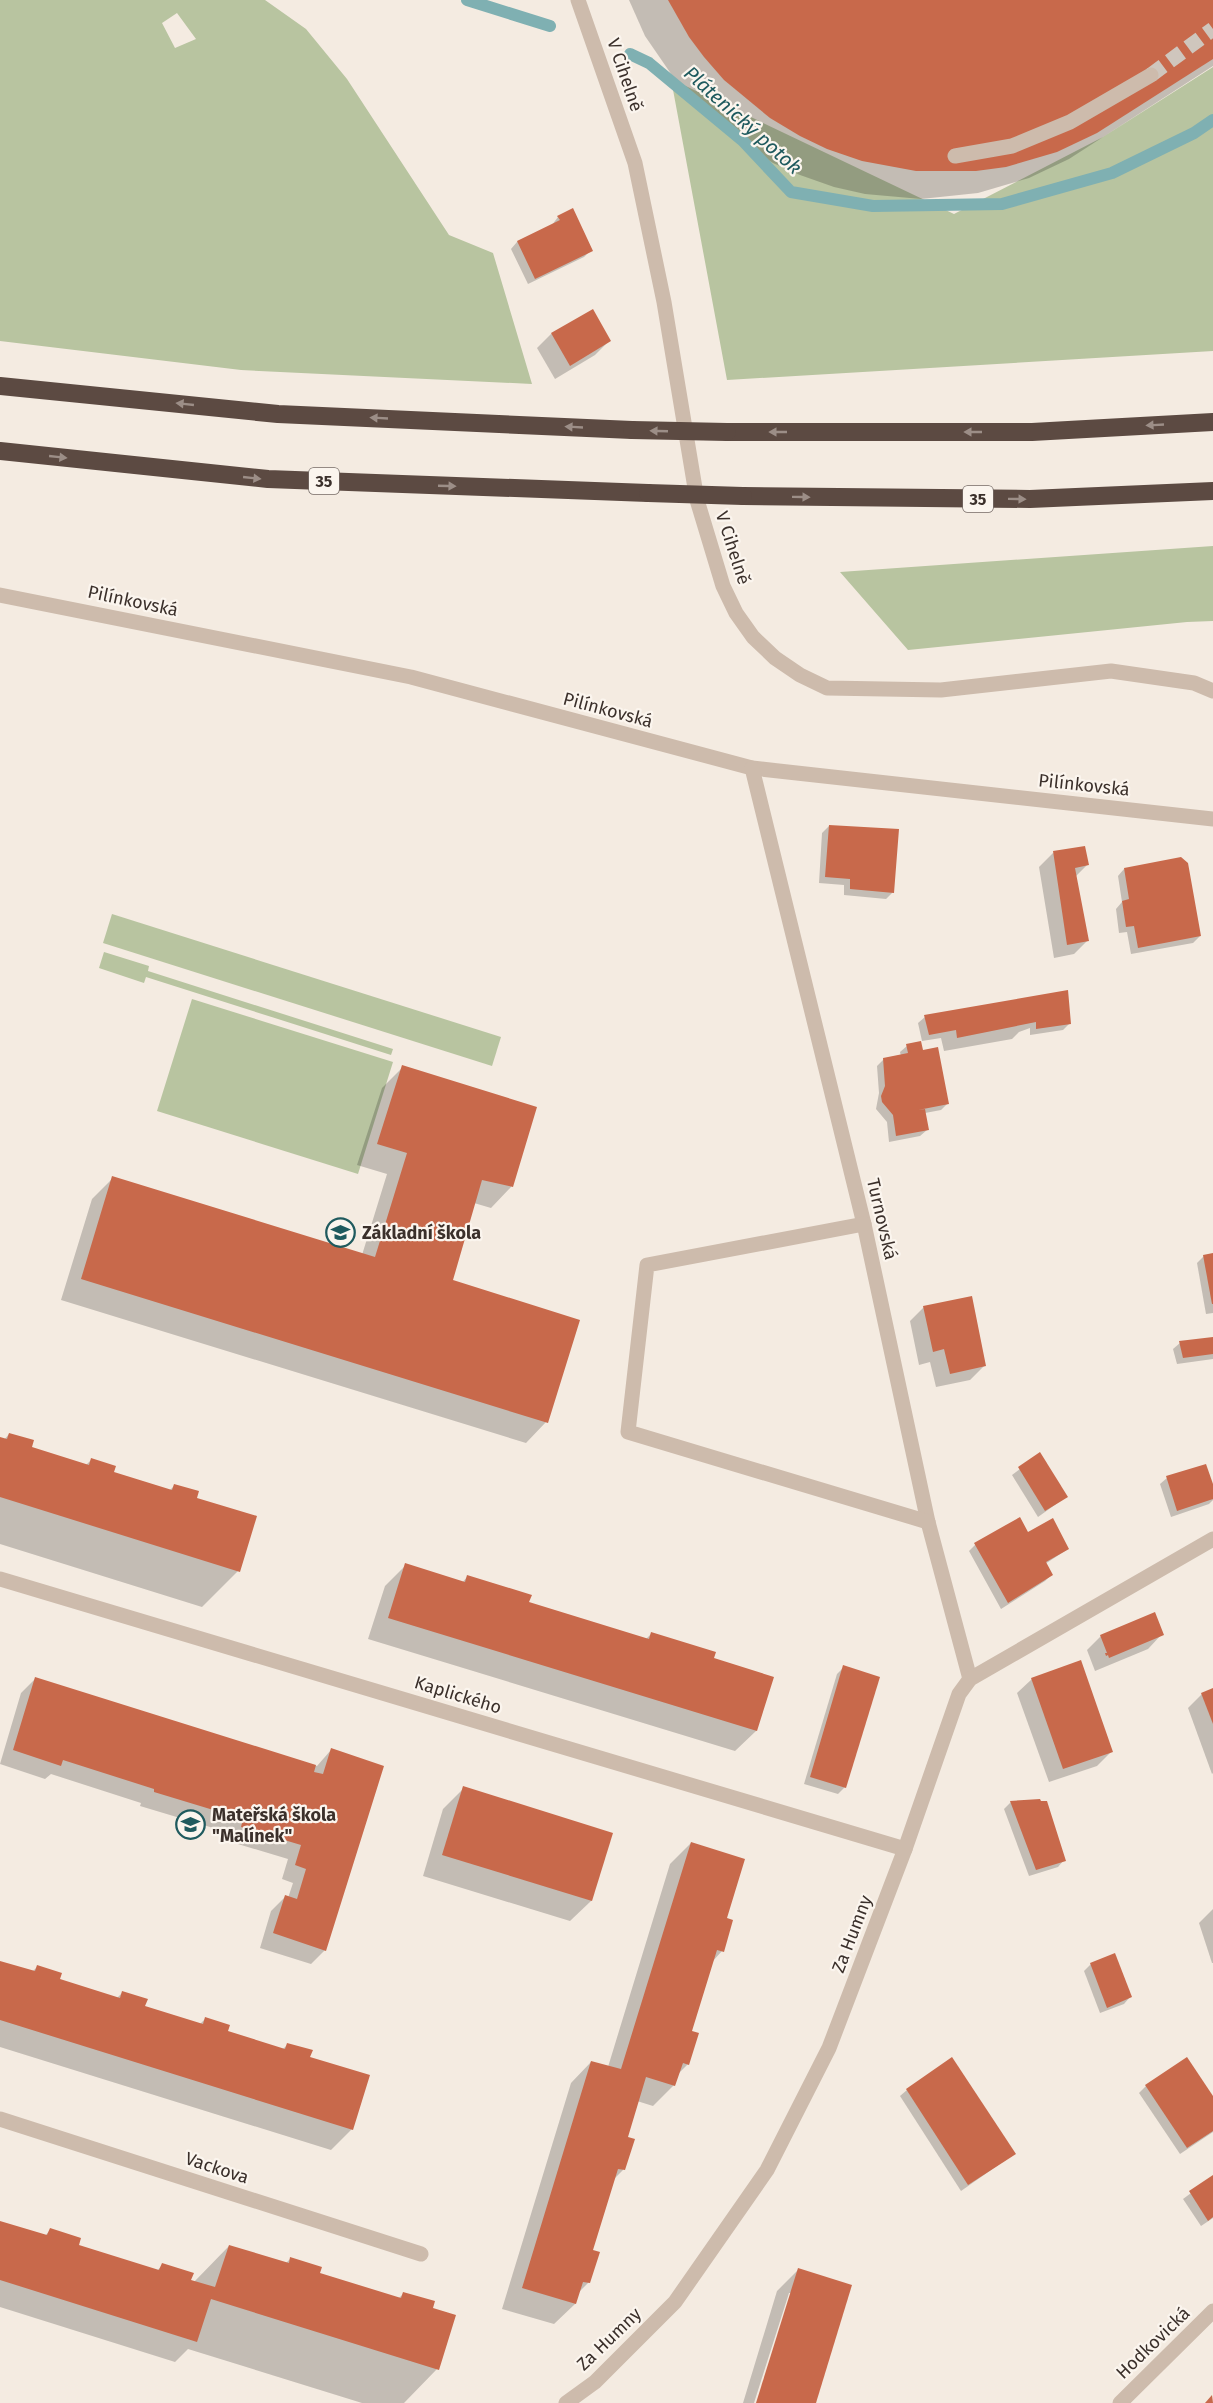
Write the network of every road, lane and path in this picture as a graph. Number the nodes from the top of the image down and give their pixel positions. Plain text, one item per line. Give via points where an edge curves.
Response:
1 (578, 0) edge
2 (1151, 75) tunnel mouth
3 (955, 156) dead end
4 (0, 386) edge
5 (1213, 422) edge
6 (0, 451) edge
7 (1213, 491) edge
8 (0, 595) edge
9 (1213, 691) edge
10 (752, 768) junction
11 (1213, 819) edge
12 (864, 1224) junction
13 (928, 1522) junction
14 (1213, 1539) edge
15 (0, 1579) edge
16 (970, 1679) junction
17 (905, 1849) junction
18 (0, 2119) edge
19 (422, 2254) dead end
20 (1213, 2311) edge
21 (566, 2403) edge
22 (1119, 2403) edge

1 - 9 street, V Cihelně via 635,163 664,302 697,500 723,586 753,637 775,658 827,688 941,690 1111,671 1194,682
2 - 3 street via 1070,122 1012,146
5 -> 4 highway, bridge via 1032,432 633,430 278,414
6 -> 7 highway, 35, bridge via 268,479 648,494 1030,499
8 - 10 street, Pilínkovská via 411,677
10 - 11 street, Pilínkovská
10 - 12 street, Turnovská
12 - 13 street, Turnovská
12 - 13 street via 646,1265 628,1432
13 - 16 street, Turnovská
14 - 16 street
15 - 17 street, Kaplického
16 - 17 street, Za Humny via 959,1694
17 - 21 street, Za Humny via 829,2048 767,2170 675,2302 595,2382
18 - 19 street, Vackova
20 - 22 street, Hodkovická

